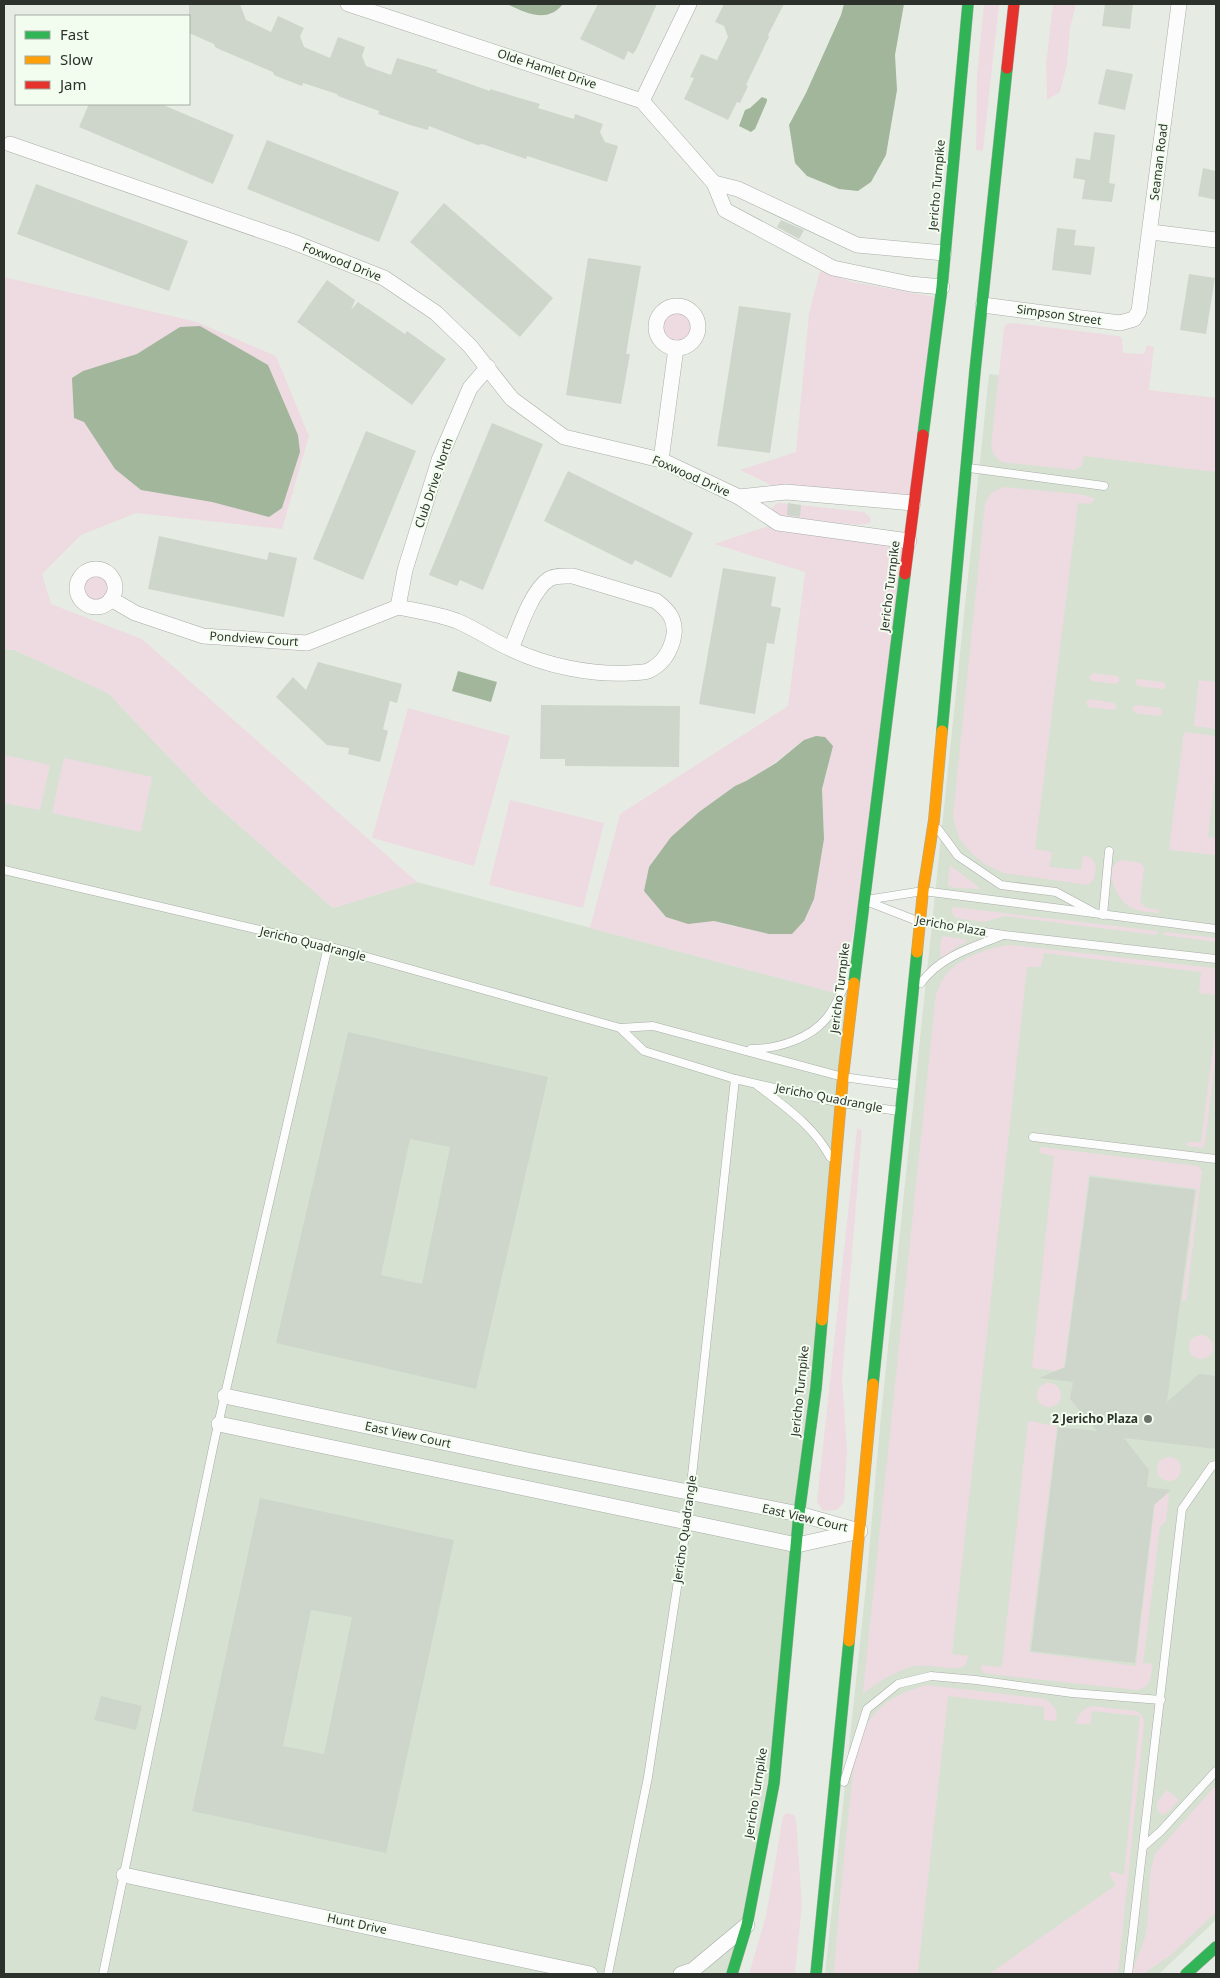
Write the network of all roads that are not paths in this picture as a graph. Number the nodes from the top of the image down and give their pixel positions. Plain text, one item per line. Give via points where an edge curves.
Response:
1 (348, 4) edge
2 (689, 4) edge
3 (968, 4) edge
4 (1014, 4) edge
5 (1178, 4) edge
6 (642, 100) junction
7 (6, 147) edge
8 (714, 183) junction
9 (1151, 232) junction
10 (1216, 240) edge
11 (944, 253) junction
12 (942, 287) junction
13 (983, 305) junction
14 (1134, 319) joint
15 (676, 348) dead end
16 (488, 368) junction
17 (661, 460) junction
18 (967, 468) junction
19 (1104, 486) dead end
20 (739, 497) junction
21 (914, 503) junction
22 (909, 541) junction
23 (111, 599) dead end
24 (398, 607) junction
25 (512, 649) junction
26 (934, 820) junction
27 (1109, 851) dead end
28 (4, 870) edge
29 (923, 891) junction
30 (864, 900) junction
31 (1101, 915) junction
32 (920, 922) junction
33 (1216, 929) edge
34 (1004, 935) junction
35 (328, 946) junction
36 (1216, 959) edge
37 (857, 962) junction
38 (913, 995) junction
39 (620, 1028) junction
40 (745, 1049) junction
41 (843, 1077) junction
42 (735, 1079) junction
43 (756, 1084) junction
44 (906, 1086) junction
45 (841, 1103) junction
46 (902, 1112) junction
47 (1033, 1137) dead end
48 (1216, 1159) edge
49 (835, 1168) junction
50 (225, 1396) junction
51 (219, 1424) junction
52 (1216, 1465) edge
53 (690, 1493) junction
54 (799, 1514) junction
55 (687, 1522) junction
56 (860, 1531) junction
57 (797, 1545) junction
58 (1161, 1700) junction
59 (1216, 1771) edge
60 (830, 1824) junction
61 (1144, 1846) junction
62 (124, 1874) junction
63 (746, 1925) junction
64 (1216, 1947) edge
65 (103, 1974) edge
66 (590, 1974) edge
67 (608, 1974) edge
68 (681, 1974) edge
69 (732, 1974) edge
70 (816, 1974) edge
71 (1128, 1974) edge
72 (1186, 1974) edge

1 - 6 street, Olde Hamlet Drive
2 - 6 street
3 - 11 main road, Jericho Turnpike
4 - 13 main road
5 - 9 street, Seaman Road
6 - 8 street
7 - 16 street, Foxwood Drive via 291,241 384,278 436,313
8 - 11 street via 738,189 857,245
8 - 12 street via 725,210 833,268 910,284
9 - 10 street
9 - 14 street, Seaman Road via 1142,302
11 - 12 main road, Jericho Turnpike
12 - 21 main road, Jericho Turnpike
13 - 14 street, Simpson Street via 1120,323
13 - 18 main road
15 - 17 street
16 - 17 street, Foxwood Drive via 512,399 564,437
16 - 24 street, Club Drive North via 470,388 439,460 405,570
17 - 20 street, Foxwood Drive
18 - 19 lane
18 - 26 main road
20 - 21 street, Foxwood Drive via 786,492
20 - 22 street, Foxwood Drive via 778,523
21 - 22 main road, Jericho Turnpike
22 - 30 main road, Jericho Turnpike
23 - 24 street, Pondview Court via 135,613 203,636 307,643
24 - 25 street via 456,621
25 - 25 street via 566,668 617,674 647,672 661,663 671,648 673,620 656,600 573,576 558,576 539,590 524,614
26 - 29 main road
26 - 31 lane via 958,856 1001,886 1056,892
27 - 31 lane
28 - 35 lane, Jericho Quadrangle
29 - 30 lane
29 - 31 lane
29 - 32 main road
30 - 32 lane, Jericho Plaza
30 - 37 main road, Jericho Turnpike
31 - 33 lane
32 - 34 lane, Jericho Plaza
32 - 38 main road
34 - 36 lane, Jericho Plaza
34 - 38 lane via 954,955 924,978
35 - 39 lane, Jericho Quadrangle
35 - 50 lane
37 - 40 lane, Jericho Quadrangle via 829,1016 808,1034 782,1044
37 - 41 main road, Jericho Turnpike
38 - 44 main road
39 - 40 lane, Jericho Quadrangle via 653,1026
39 - 42 lane, Jericho Quadrangle via 644,1051
40 - 41 lane, Jericho Quadrangle
41 - 44 lane, Jericho Quadrangle
41 - 45 main road, Jericho Turnpike
42 - 43 lane, Jericho Quadrangle
42 - 53 lane, Jericho Quadrangle
43 - 45 lane, Jericho Quadrangle
43 - 49 lane, Jericho Quadrangle via 810,1127
44 - 46 main road
45 - 46 lane, Jericho Quadrangle
45 - 49 main road, Jericho Turnpike
46 - 56 main road via 883,1274
47 - 48 lane
49 - 54 main road, Jericho Turnpike via 816,1388
50 - 51 lane
50 - 53 street, East View Court
51 - 55 street, East View Court
51 - 62 lane
52 - 58 lane via 1212,1466 1182,1509
53 - 54 street, East View Court
53 - 55 lane, Jericho Quadrangle
54 - 56 street, East View Court
54 - 57 main road, Jericho Turnpike
55 - 57 street, East View Court
55 - 67 lane, Jericho Quadrangle via 648,1778
56 - 57 street, East View Court
56 - 60 main road
57 - 63 main road, Jericho Turnpike via 774,1783
58 - 60 lane via 931,1676 898,1684 867,1709
58 - 61 lane
59 - 61 lane via 1161,1832
60 - 70 main road
61 - 71 lane
62 - 65 lane
62 - 66 street, Hunt Drive
63 - 68 street via 693,1970
63 - 69 main road, Jericho Turnpike
64 - 72 main road

